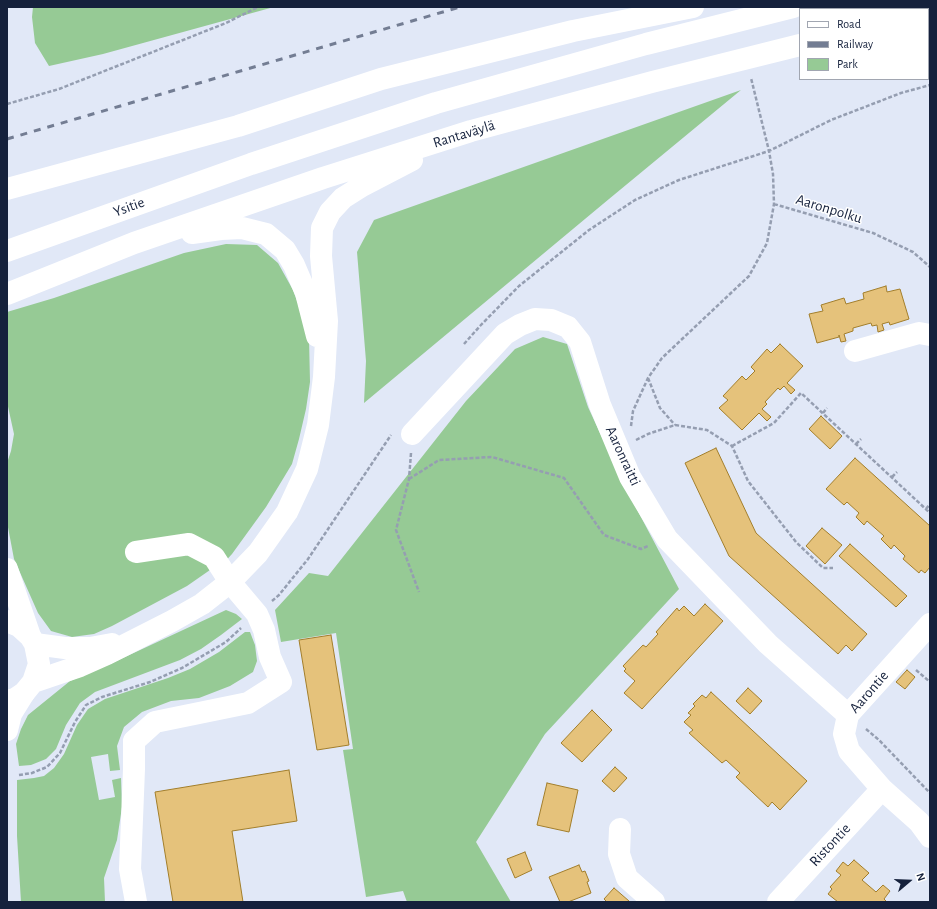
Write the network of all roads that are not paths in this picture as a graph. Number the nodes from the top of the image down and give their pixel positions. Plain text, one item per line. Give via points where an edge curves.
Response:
1 (693, 7) edge
2 (793, 7) edge
3 (799, 45) edge
4 (471, 131) junction
5 (7, 189) edge
6 (134, 243) junction
7 (7, 251) edge
8 (7, 294) edge
9 (930, 335) edge
10 (855, 351) dead end
11 (324, 377) junction
12 (403, 433) road end
13 (136, 552) dead end
14 (7, 569) edge
15 (230, 582) junction
16 (7, 621) edge
17 (930, 624) edge
18 (33, 640) junction
19 (133, 640) junction
20 (21, 692) edge
21 (848, 715) junction
22 (7, 730) edge
23 (882, 789) junction
24 (620, 829) dead end
25 (930, 836) edge
26 (136, 902) edge
27 (654, 902) edge
28 (778, 902) edge

1 - 5 main road via 573,31 381,79 238,126
2 - 7 main road, Ysitie via 646,44 436,103 251,164
3 - 4 main road, Rantaväylä
4 - 6 main road, Rantaväylä via 322,178
4 - 11 main road via 362,186 343,198 330,212 322,228 321,256 326,320
6 - 8 main road
6 - 11 main road via 221,229 242,228 266,234 285,250 306,292 317,331
9 - 10 main road via 919,333
11 - 15 main road via 318,425 307,469 287,512 258,553
12 - 21 main road, Aaronraitti via 505,334 535,319 551,320 568,327 580,342 600,405 630,477 667,539 768,644
13 - 15 main road via 189,544 214,557
14 - 18 main road
15 - 19 main road via 202,604
15 - 26 main road via 257,614 264,630 270,658 281,682 248,702 154,722 134,741 130,869
16 - 18 main road via 19,626
17 - 21 main road, Aarontie
18 - 19 main road via 65,648 90,648
18 - 20 main road via 39,664
19 - 20 main road
20 - 22 main road
21 - 23 main road, Aarontie via 844,734 849,751
23 - 25 main road, Aarontie via 919,822
23 - 28 main road, Ristontie
24 - 27 main road via 619,854 627,878

